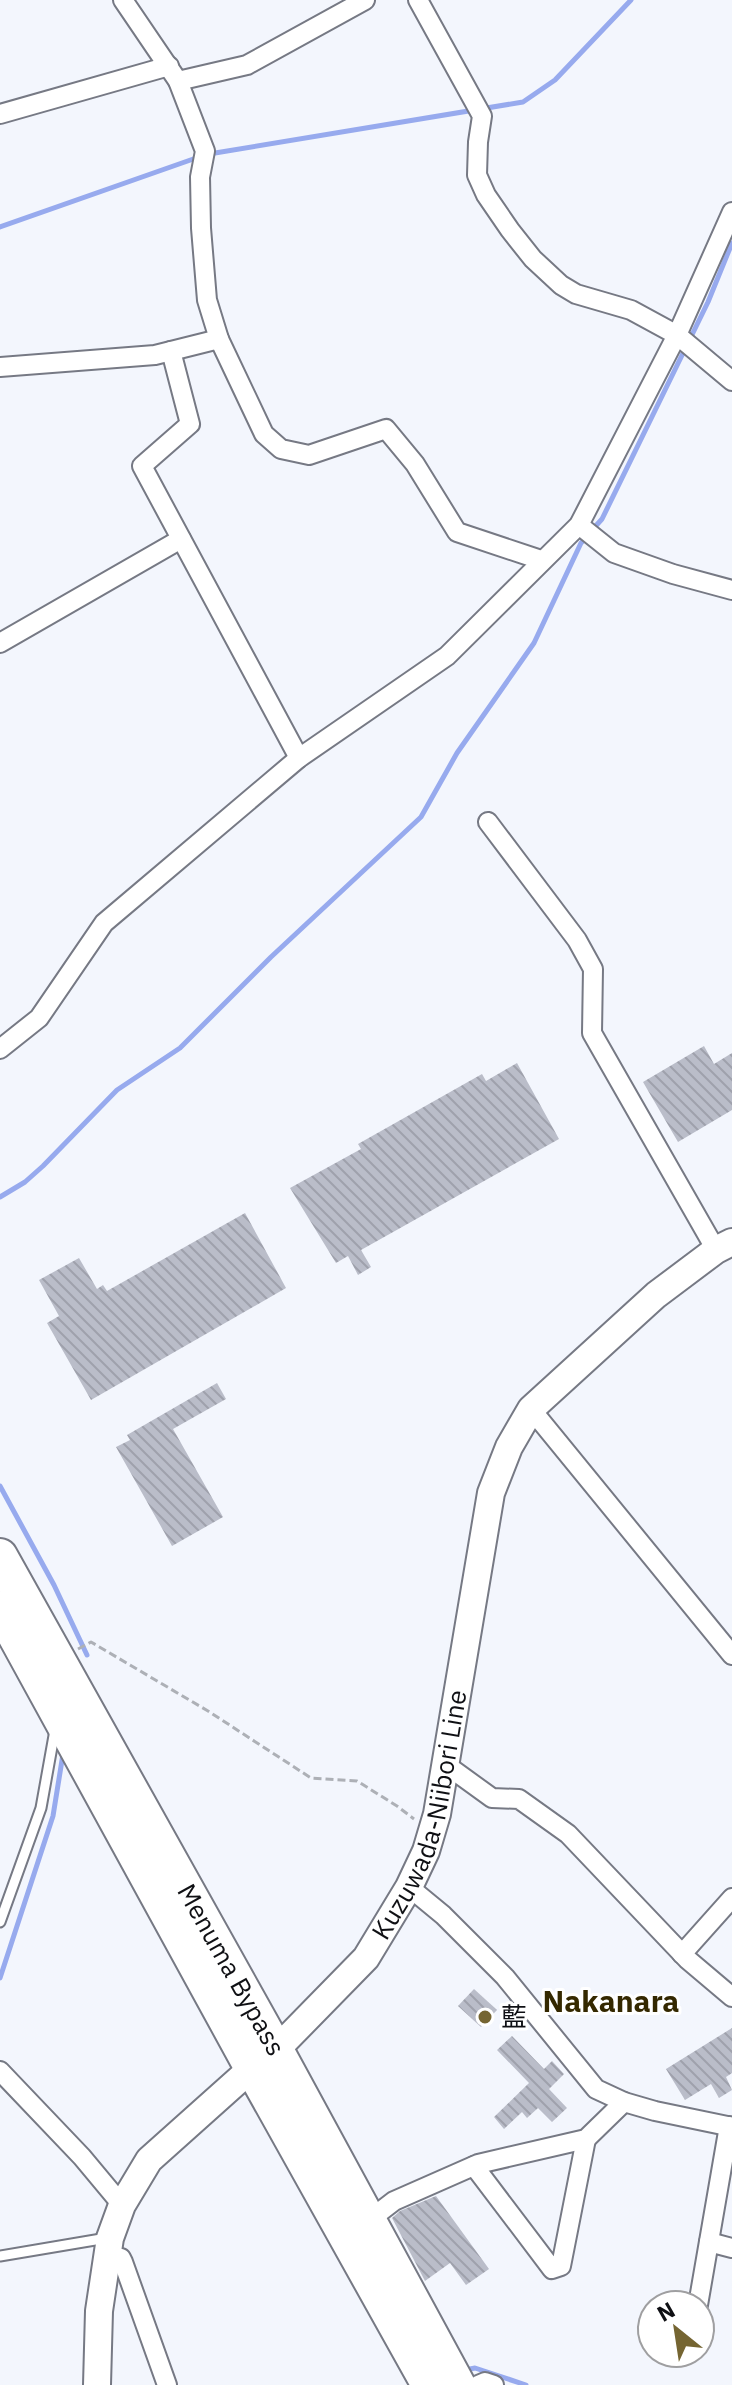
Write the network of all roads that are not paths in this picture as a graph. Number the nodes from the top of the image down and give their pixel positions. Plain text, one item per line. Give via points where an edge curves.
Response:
1 (123, 0) edge
2 (365, 0) edge
3 (418, 0) edge
4 (174, 74) junction
5 (0, 114) edge
6 (732, 212) edge
7 (677, 335) junction
8 (219, 339) junction
9 (171, 351) junction
10 (0, 367) edge
11 (732, 381) edge
12 (579, 525) junction
13 (181, 539) junction
14 (541, 560) junction
15 (732, 590) edge
16 (0, 643) edge
17 (299, 758) junction
18 (488, 822) dead end
19 (0, 1049) edge
20 (724, 1246) edge
21 (531, 1409) junction
22 (0, 1556) edge
23 (0, 1608) edge
24 (732, 1655) edge
25 (58, 1714) junction
26 (445, 1764) junction
27 (409, 1887) junction
28 (732, 1898) edge
29 (0, 1922) edge
30 (682, 1954) junction
31 (732, 1997) edge
32 (264, 2059) junction
33 (0, 2071) edge
34 (624, 2102) junction
35 (730, 2126) edge
36 (586, 2139) junction
37 (474, 2166) junction
38 (122, 2205) junction
39 (368, 2221) junction
40 (709, 2242) junction
41 (109, 2246) junction
42 (732, 2248) edge
43 (0, 2256) edge
44 (701, 2289) edge
45 (97, 2385) edge
46 (167, 2385) edge
47 (429, 2385) edge
48 (458, 2385) edge
49 (478, 2385) edge
50 (494, 2385) edge

1 - 4 street
2 - 4 street via 247,65
3 - 7 street via 482,116 477,175 510,230 561,285 631,310
4 - 5 street
4 - 8 street via 205,151 200,177 203,272
6 - 7 street
7 - 11 street
7 - 12 street
8 - 9 street
8 - 14 street via 264,434 281,449 309,455 386,429 415,464 457,532
9 - 10 street
9 - 13 street via 190,424 142,466
12 - 14 street
12 - 15 street via 614,553
13 - 16 street
13 - 17 street
14 - 17 street via 447,656
17 - 19 street via 104,923 39,1018
18 - 20 street via 577,940 593,969 592,1033
20 - 21 main road, Kuzuwada-Niibori Line via 656,1295
21 - 24 street
21 - 26 main road, Kuzuwada-Niibori Line via 491,1493
22 - 32 highway, Menuma Bypass
23 - 25 highway, Menuma Bypass
25 - 29 lane via 41,1808
25 - 32 highway, Menuma Bypass
26 - 27 main road, Kuzuwada-Niibori Line via 437,1814
26 - 30 street via 492,1798 519,1799 568,1834
27 - 32 main road, Kuzuwada-Niibori Line via 366,1958
27 - 34 street via 505,1977 596,2089
28 - 30 street
30 - 31 street
32 - 38 main road, Kuzuwada-Niibori Line via 149,2160
32 - 39 highway, Menuma Bypass
32 - 47 highway, Menuma Bypass
33 - 38 street
34 - 35 street
34 - 36 street
35 - 40 street
36 - 37 street
36 - 37 street via 561,2266 552,2269
37 - 39 street via 394,2201
38 - 41 main road, Kuzuwada-Niibori Line
39 - 48 highway, Menuma Bypass
40 - 42 street
40 - 44 street
41 - 43 lane
41 - 45 main road, Kuzuwada-Niibori Line via 99,2311
41 - 46 street via 123,2262
49 - 50 street

